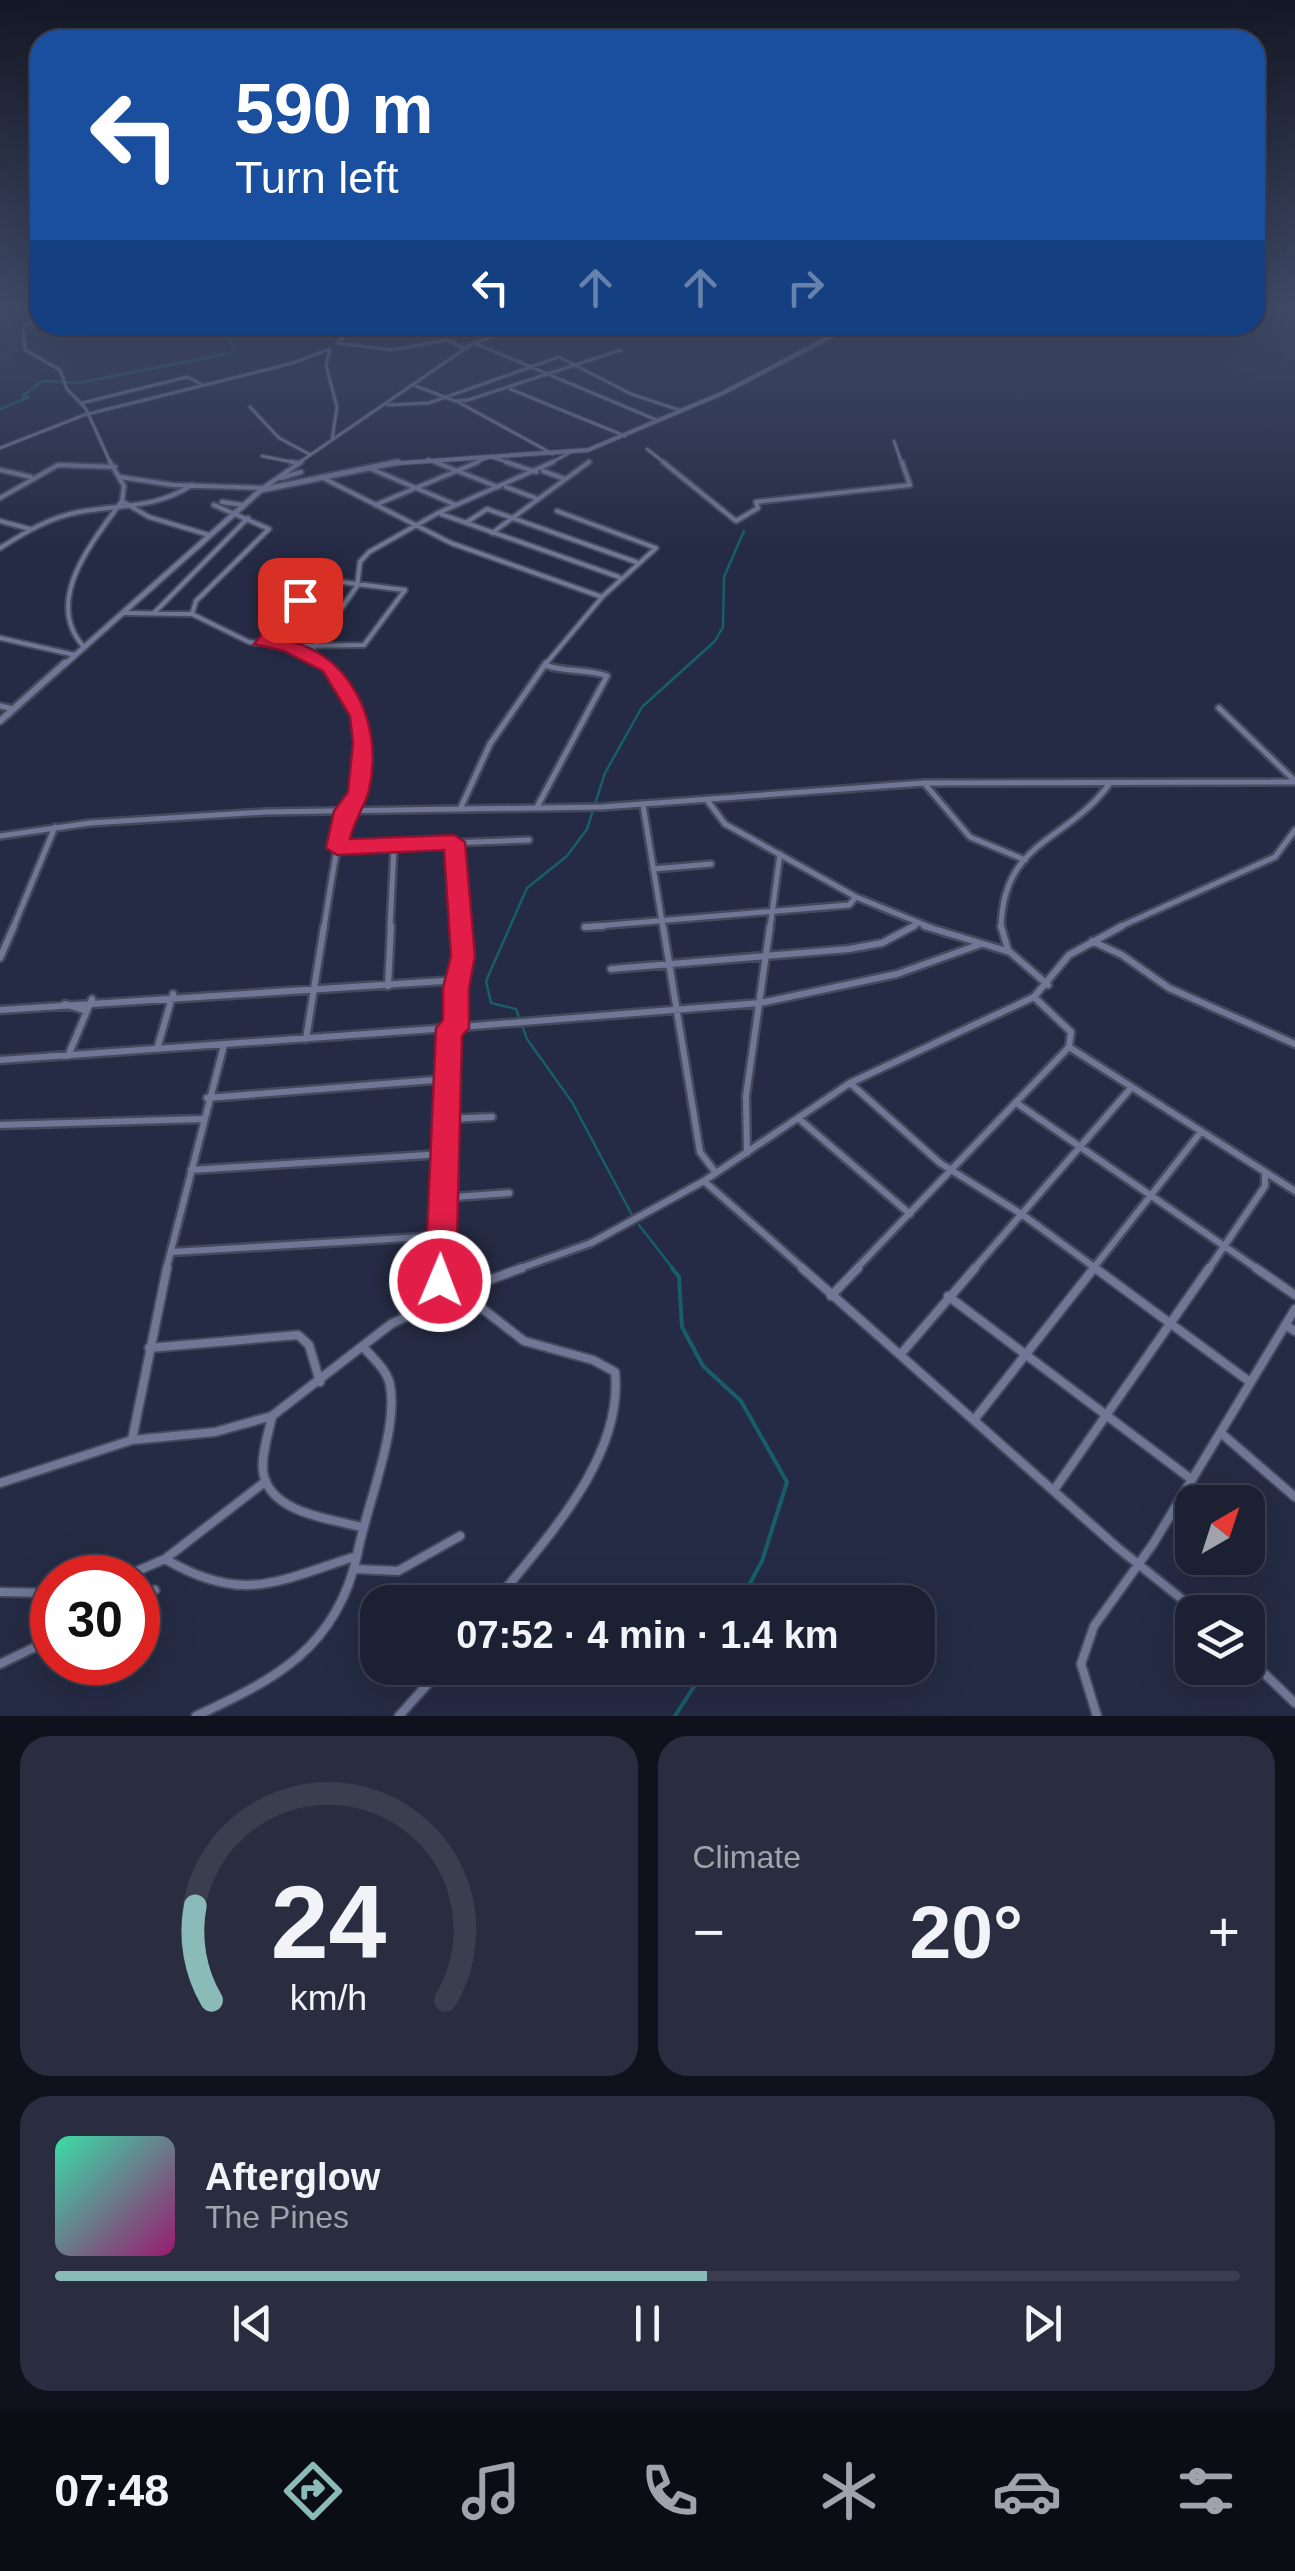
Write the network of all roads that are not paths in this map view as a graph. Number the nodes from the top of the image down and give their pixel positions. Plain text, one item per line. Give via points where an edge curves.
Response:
1 (73, 389) edge
2 (138, 389) edge
3 (187, 389) edge
4 (332, 389) edge
5 (411, 389) edge
6 (425, 389) edge
7 (464, 389) edge
8 (510, 389) joint
9 (586, 389) edge
10 (622, 389) edge
11 (726, 389) edge
12 (444, 396) junction
13 (455, 401) junction
14 (82, 403) junction
15 (388, 405) junction
16 (250, 407) dead end
17 (682, 411) junction
18 (87, 414) junction
19 (659, 421) junction
20 (625, 436) junction
21 (332, 440) junction
22 (894, 440) dead end
23 (0, 448) edge
24 (646, 449) dead end
25 (570, 453) junction
26 (309, 454) junction
27 (554, 454) junction
28 (262, 456) dead end
29 (492, 456) junction
30 (428, 459) junction
31 (588, 462) dead end
32 (297, 464) junction
33 (115, 467) junction
34 (366, 467) junction
35 (0, 470) edge
36 (456, 471) junction
37 (538, 471) junction
38 (301, 472) dead end
39 (319, 476) junction
40 (120, 477) junction
41 (33, 478) junction
42 (565, 479) junction
43 (273, 481) junction
44 (192, 485) junction
45 (501, 486) junction
46 (417, 488) junction
47 (262, 489) junction
48 (0, 498) edge
49 (538, 499) junction
50 (122, 501) junction
51 (222, 502) dead end
52 (214, 504) dead end
53 (243, 505) junction
54 (375, 505) junction
55 (457, 505) junction
56 (130, 509) junction
57 (557, 511) dead end
58 (116, 512) junction
59 (232, 514) junction
60 (438, 514) junction
61 (248, 518) junction
62 (514, 518) junction
63 (0, 521) edge
64 (465, 523) junction
65 (414, 527) junction
66 (30, 529) junction
67 (492, 532) junction
68 (209, 535) junction
69 (0, 548) edge
70 (636, 562) junction
71 (619, 577) junction
72 (357, 582) junction
73 (602, 596) junction
74 (123, 613) junction
75 (154, 613) junction
76 (192, 614) junction
77 (0, 638) edge
78 (263, 644) junction
79 (316, 644) junction
80 (288, 646) junction
81 (84, 647) junction
82 (76, 655) junction
83 (308, 656) junction
84 (545, 666) junction
85 (0, 706) edge
86 (14, 708) junction
87 (1219, 708) dead end
88 (0, 721) edge
89 (1295, 782) edge
90 (924, 783) junction
91 (1110, 783) junction
92 (708, 800) junction
93 (643, 805) junction
94 (537, 807) junction
95 (460, 808) junction
96 (345, 811) junction
97 (55, 826) junction
98 (1295, 830) edge
99 (0, 836) edge
100 (529, 840) dead end
101 (454, 842) junction
102 (394, 846) junction
103 (337, 848) junction
104 (780, 854) junction
105 (1025, 860) junction
106 (711, 864) dead end
107 (653, 869) junction
108 (856, 897) junction
109 (772, 912) junction
110 (662, 920) junction
111 (917, 924) junction
112 (585, 926) dead end
113 (1092, 940) junction
114 (981, 944) junction
115 (1010, 952) junction
116 (766, 954) junction
117 (0, 958) edge
118 (668, 964) junction
119 (612, 969) dead end
120 (1048, 985) junction
121 (388, 986) junction
122 (456, 988) junction
123 (313, 991) junction
124 (172, 994) junction
125 (1034, 996) junction
126 (92, 999) junction
127 (760, 1003) junction
128 (54, 1004) junction
129 (0, 1010) edge
130 (676, 1010) junction
131 (86, 1012) junction
132 (453, 1028) junction
133 (306, 1039) junction
134 (1295, 1044) edge
135 (224, 1045) junction
136 (1069, 1047) junction
137 (157, 1050) junction
138 (68, 1056) junction
139 (0, 1060) edge
140 (447, 1079) junction
141 (850, 1084) junction
142 (1132, 1088) junction
143 (208, 1098) junction
144 (1017, 1103) junction
145 (492, 1117) dead end
146 (798, 1118) junction
147 (446, 1119) junction
148 (203, 1120) junction
149 (0, 1125) edge
150 (1200, 1132) junction
151 (1081, 1149) junction
152 (747, 1153) junction
153 (443, 1154) junction
154 (191, 1170) junction
155 (953, 1170) junction
156 (1265, 1172) junction
157 (716, 1174) junction
158 (704, 1181) junction
159 (1295, 1192) edge
160 (508, 1193) dead end
161 (1151, 1197) junction
162 (442, 1198) junction
163 (910, 1214) junction
164 (1023, 1215) junction
165 (441, 1236) junction
166 (1224, 1247) junction
167 (172, 1252) junction
168 (1093, 1268) junction
169 (459, 1291) junction
170 (1295, 1295) edge
171 (831, 1296) junction
172 (948, 1296) junction
173 (441, 1298) junction
174 (1295, 1309) edge
175 (1170, 1324) junction
176 (1285, 1325) junction
177 (1295, 1331) edge
178 (364, 1347) junction
179 (148, 1348) junction
180 (1027, 1352) junction
181 (900, 1355) junction
182 (320, 1382) junction
183 (1250, 1382) junction
184 (1108, 1413) junction
185 (272, 1416) junction
186 (974, 1420) junction
187 (1221, 1433) junction
188 (132, 1440) junction
189 (1191, 1479) junction
190 (266, 1481) junction
191 (0, 1483) edge
192 (1054, 1490) junction
193 (1295, 1497) edge
194 (362, 1527) junction
195 (460, 1536) dead end
196 (357, 1556) junction
197 (165, 1559) junction
198 (160, 1561) edge
199 (1136, 1563) junction
200 (356, 1569) junction
201 (508, 1585) edge
202 (0, 1592) edge
203 (30, 1593) edge
204 (1176, 1595) edge
205 (30, 1650) edge
206 (0, 1664) edge
207 (1265, 1674) edge
208 (427, 1685) edge
209 (1295, 1703) edge
210 (196, 1716) edge
211 (399, 1716) edge
212 (1098, 1716) edge

1 - 14 street
2 - 14 street
3 - 18 street
4 - 21 street
5 - 15 street
6 - 12 street
7 - 12 street
8 - 13 street
8 - 20 street
9 - 19 street
10 - 17 street
11 - 17 street
12 - 13 street
12 - 15 street
13 - 27 street
14 - 18 street
15 - 21 street
16 - 26 street via 279,438
17 - 19 street
18 - 23 street
18 - 33 street
19 - 20 street
20 - 25 street
21 - 26 street
22 - 24 street via 910,485 756,502 758,508 736,521
25 - 27 street
25 - 37 street
26 - 32 street
27 - 29 street
28 - 32 street
29 - 30 street
29 - 36 street
29 - 37 street
30 - 34 street
30 - 36 street
31 - 42 street
32 - 43 street
33 - 40 street
33 - 41 street via 66,464
34 - 39 street
34 - 46 street
35 - 41 street
36 - 45 street
36 - 46 street
37 - 42 street
37 - 45 street
38 - 43 street
39 - 47 street
39 - 54 street
40 - 44 street
40 - 50 street
41 - 48 street
42 - 49 street
43 - 47 street
44 - 47 street
44 - 56 street
45 - 49 street
45 - 55 street
46 - 54 street
46 - 55 street
47 - 53 street
49 - 62 street
50 - 56 street
50 - 58 street
51 - 53 street
52 - 59 street
53 - 59 street
54 - 65 street
55 - 60 street
56 - 58 street
56 - 68 street
57 - 70 street via 656,545
58 - 66 street via 78,512
58 - 81 street via 74,578 64,608 64,622
59 - 61 street
59 - 68 street
60 - 64 street
60 - 65 street
61 - 75 street
61 - 76 street via 269,526 266,536 196,601
62 - 64 street via 487,509
62 - 67 street
62 - 70 street
63 - 66 street
64 - 67 street
65 - 72 street via 362,558
65 - 73 street
66 - 69 street
67 - 71 street
68 - 74 street
70 - 71 street
71 - 73 street
72 - 78 street via 317,579
72 - 79 street
72 - 79 street via 405,590 364,645
73 - 84 street
74 - 75 street
74 - 81 street
75 - 76 street
76 - 78 street
77 - 82 street
78 - 80 street
79 - 80 street
79 - 83 street
80 - 83 street
81 - 82 street
82 - 86 street
83 - 96 street via 330,668 360,716 358,793
84 - 94 street via 607,676
84 - 95 street via 468,778
85 - 86 street
86 - 88 street
87 - 89 street
89 - 91 street
90 - 91 street
90 - 92 street
90 - 105 street via 970,837
91 - 105 street via 1092,808
92 - 93 street
92 - 104 street via 726,824
93 - 94 street
93 - 107 street
94 - 95 street
95 - 96 street
96 - 97 street
96 - 103 street
97 - 99 street
97 - 117 street
98 - 113 street via 1275,857
100 - 101 street
101 - 102 street
101 - 122 street via 463,956
102 - 103 street
102 - 121 street
103 - 123 street
104 - 108 street
104 - 109 street
105 - 115 street via 1000,898
106 - 107 street
107 - 110 street
108 - 109 street via 849,905
108 - 111 street
109 - 110 street
109 - 116 street
110 - 112 street
110 - 118 street
111 - 114 street
111 - 116 street via 882,943
113 - 120 street via 1069,955
113 - 134 street via 1169,988
114 - 115 street
114 - 127 street via 897,974
115 - 120 street
116 - 118 street
116 - 127 street
118 - 119 street
118 - 130 street
120 - 125 street
121 - 122 street via 443,982
121 - 123 street
122 - 132 street
123 - 124 street
123 - 133 street
124 - 126 street
124 - 137 street
125 - 136 street via 1071,1032
125 - 141 street
126 - 128 street
126 - 131 street
127 - 130 street
127 - 152 street via 746,1096
128 - 129 street
128 - 131 street
130 - 132 street
130 - 157 street via 700,1152
131 - 138 street
132 - 133 street
132 - 140 street
133 - 135 street
135 - 137 street
135 - 143 street
136 - 142 street
136 - 144 street
137 - 138 street
138 - 139 street
140 - 143 street
140 - 147 street
141 - 146 street
141 - 155 street
142 - 150 street
142 - 151 street
143 - 148 street
144 - 151 street
144 - 155 street
145 - 147 street
146 - 152 street
146 - 163 street
147 - 153 street
148 - 149 street
148 - 154 street
150 - 156 street
150 - 161 street
151 - 161 street
151 - 164 street
152 - 157 street
153 - 154 street
153 - 162 street
154 - 167 street
155 - 163 street
155 - 164 street
156 - 159 street
156 - 166 street via 1265,1186
157 - 158 street
158 - 169 street via 592,1243
158 - 171 street
160 - 162 street
161 - 166 street
161 - 168 street
162 - 165 street
163 - 171 street
164 - 168 street
164 - 172 street
165 - 167 street
165 - 173 street
166 - 170 street
166 - 175 street
167 - 179 street
168 - 175 street
168 - 180 street
169 - 173 street
169 - 201 street via 525,1342 585,1355 610,1368 619,1389 598,1452 567,1510
171 - 181 street
172 - 180 street
172 - 181 street
173 - 178 street
174 - 176 street
175 - 183 street
175 - 184 street
176 - 177 street
176 - 183 street
178 - 182 street
178 - 194 street via 391,1387 383,1464
179 - 182 street via 298,1335 310,1345
179 - 188 street
180 - 184 street
180 - 186 street
181 - 186 street
182 - 185 street
183 - 187 street
184 - 189 street
184 - 192 street
185 - 188 street via 246,1427
185 - 190 street
186 - 192 street
187 - 189 street
187 - 193 street
188 - 191 street
189 - 199 street
190 - 194 street via 290,1507
190 - 197 street
192 - 199 street
194 - 196 street
195 - 200 street via 398,1571
196 - 197 street via 235,1590 197,1580
196 - 200 street
197 - 198 street
199 - 204 street
199 - 212 street via 1082,1650
200 - 210 street via 344,1605 314,1649 254,1691
202 - 203 street
205 - 206 street
207 - 209 street
208 - 211 street

